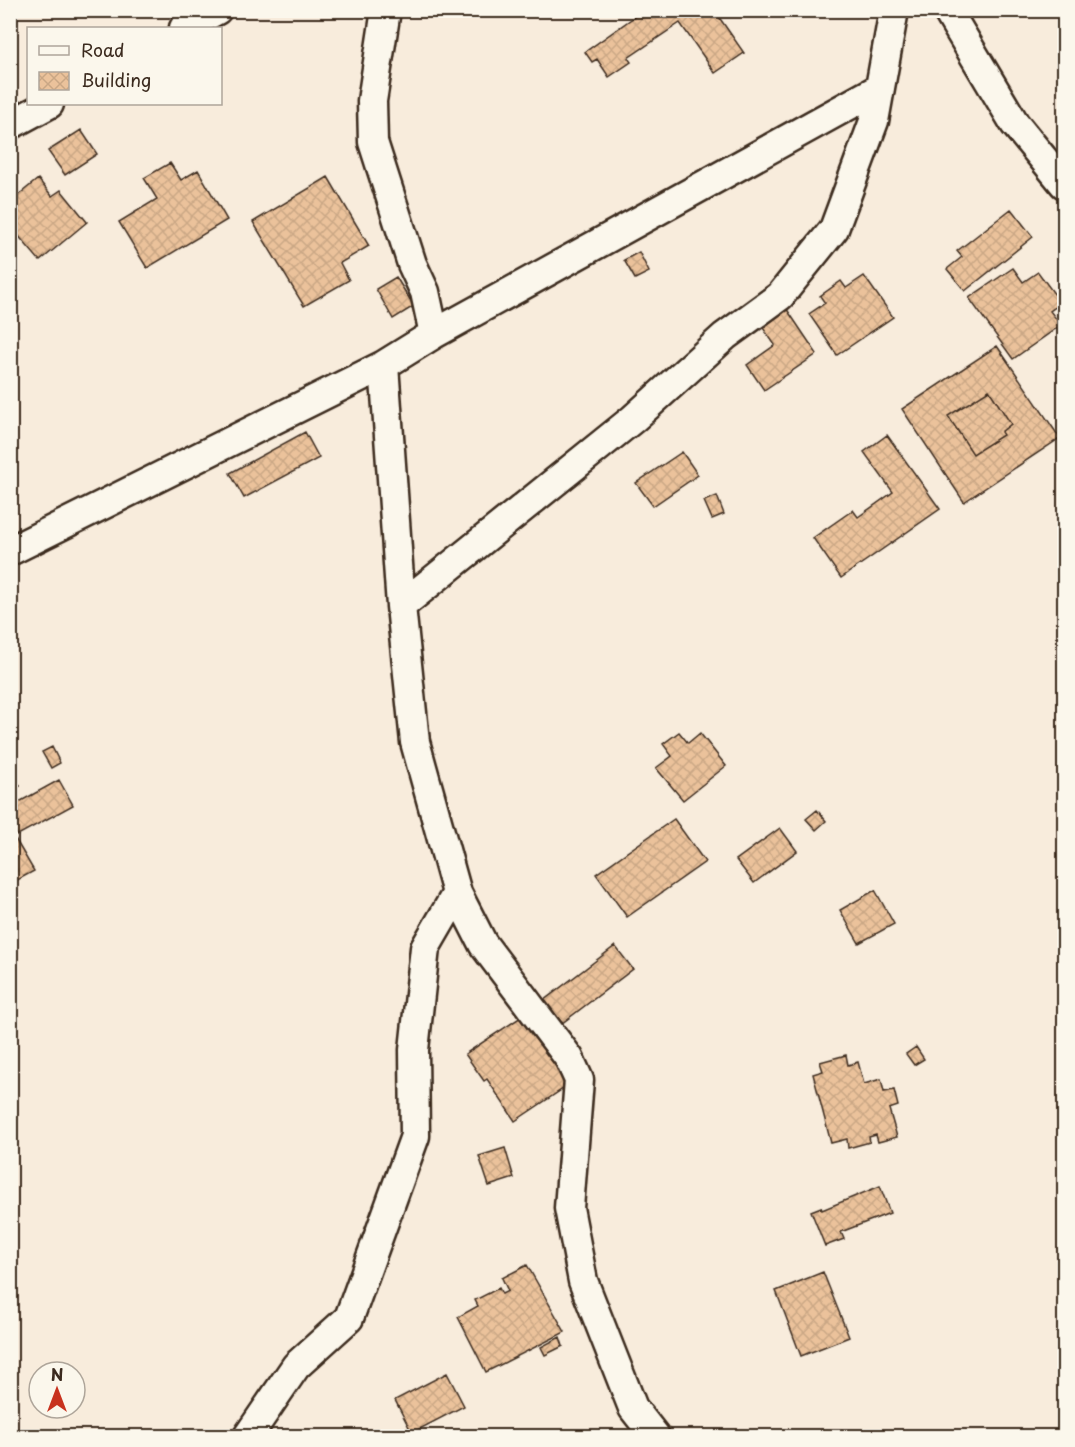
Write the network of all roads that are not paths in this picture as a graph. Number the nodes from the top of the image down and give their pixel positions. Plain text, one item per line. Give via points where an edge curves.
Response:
1 (217, 10) edge
2 (386, 10) edge
3 (894, 10) edge
4 (947, 10) edge
5 (186, 27) edge
6 (880, 88) junction
7 (46, 105) edge
8 (10, 125) edge
9 (1065, 184) edge
10 (434, 334) junction
11 (384, 365) junction
12 (10, 551) edge
13 (401, 606) junction
14 (457, 893) junction
15 (248, 1437) edge
16 (655, 1437) edge

1 - 5 street
2 - 10 street via 372,101 373,142 412,264 425,292
3 - 6 street
4 - 9 street via 1015,124
6 - 10 street
6 - 13 street via 874,122 834,229 780,296 725,336 624,426
7 - 8 street
10 - 11 street
11 - 12 street
11 - 13 street
13 - 14 street via 415,742
14 - 15 street via 425,948 414,1050 415,1136 349,1318 296,1366
14 - 16 street via 483,944 569,1058 579,1080 569,1208 583,1281 633,1408

